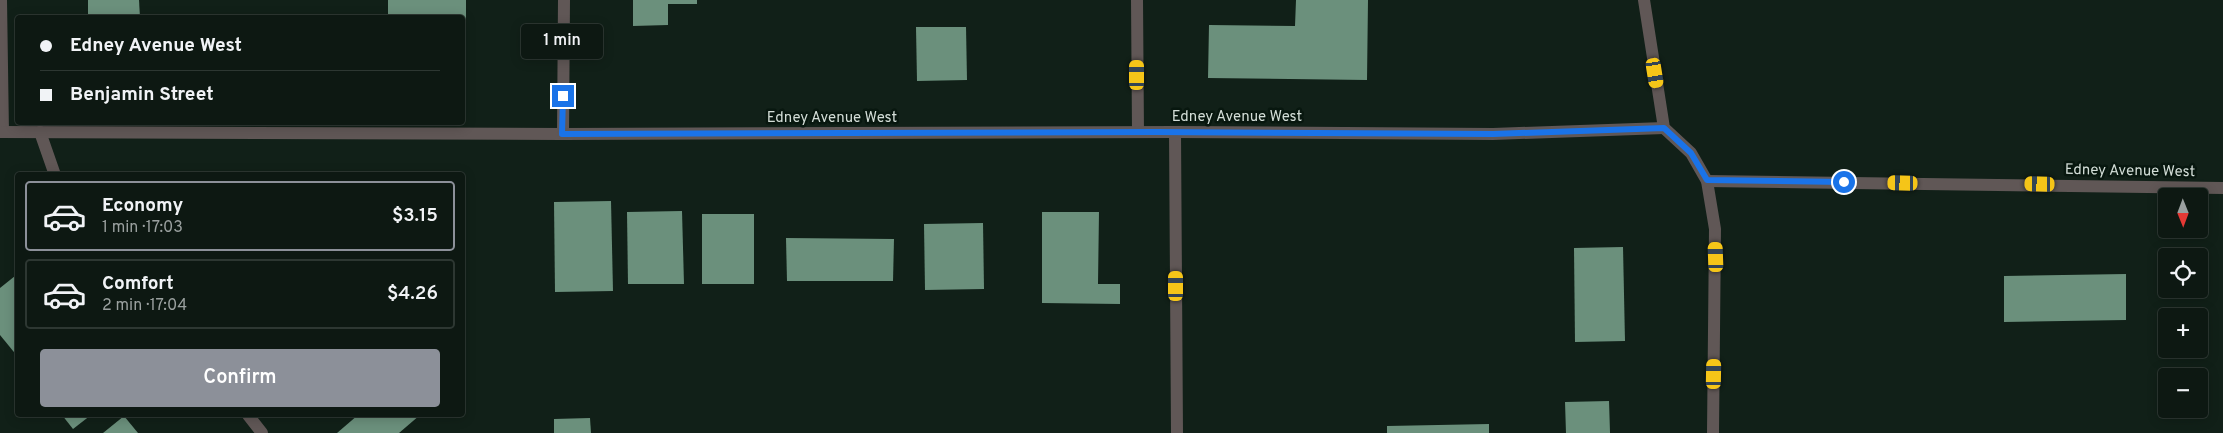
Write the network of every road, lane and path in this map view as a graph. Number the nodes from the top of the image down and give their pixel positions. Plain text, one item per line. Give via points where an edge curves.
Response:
1 (0, 0) edge
2 (564, 0) edge
3 (1137, 0) edge
4 (1644, 0) edge
5 (1664, 128) junction
6 (2, 132) edge
7 (40, 132) junction
8 (1138, 132) junction
9 (1175, 132) junction
10 (562, 134) junction
11 (54, 172) edge
12 (1707, 180) junction
13 (2223, 188) edge
14 (250, 417) edge
15 (262, 433) edge
16 (1177, 433) edge
17 (1713, 433) edge

1 - 6 street
2 - 10 street
3 - 8 street
4 - 5 street
5 - 9 street, Edney Avenue West via 1493,134
5 - 12 street via 1691,153
6 - 7 street, Edney Avenue West
7 - 10 street, Edney Avenue West
7 - 11 street
8 - 9 street, Edney Avenue West
8 - 10 street, Edney Avenue West
9 - 16 street
12 - 13 street, Edney Avenue West
12 - 17 street via 1716,257
14 - 15 street

